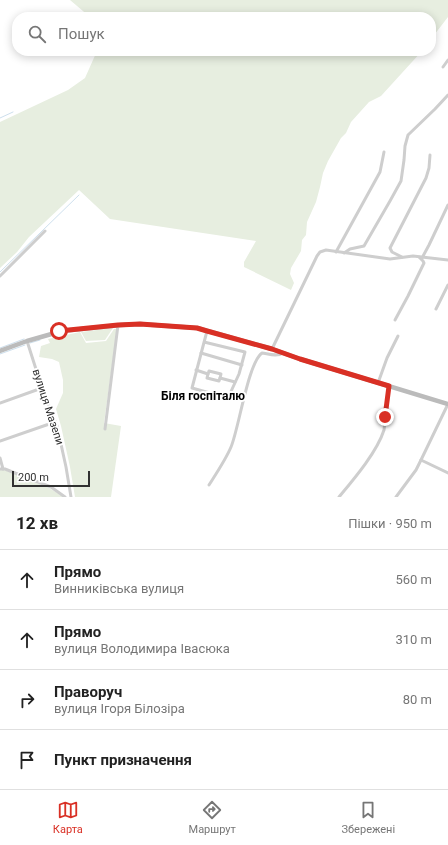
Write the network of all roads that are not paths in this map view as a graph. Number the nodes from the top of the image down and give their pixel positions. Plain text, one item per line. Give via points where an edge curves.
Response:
1 (448, 60) edge
2 (443, 67) dead end
3 (448, 95) edge
4 (384, 152) dead end
5 (430, 155) dead end
6 (448, 205) edge
7 (45, 231) dead end
8 (336, 252) junction
9 (344, 253) junction
10 (402, 257) junction
11 (421, 257) junction
12 (448, 260) edge
13 (0, 276) edge
14 (448, 285) edge
15 (436, 309) dead end
16 (395, 320) dead end
17 (118, 325) junction
18 (207, 331) junction
19 (398, 336) dead end
20 (26, 341) junction
21 (204, 342) junction
22 (272, 349) junction
23 (0, 350) edge
24 (201, 353) junction
25 (284, 354) junction
26 (242, 365) junction
27 (196, 370) junction
28 (208, 374) junction
29 (220, 378) junction
30 (235, 382) junction
31 (378, 383) junction
32 (389, 386) junction
33 (42, 388) junction
34 (0, 403) edge
35 (448, 404) edge
36 (55, 422) junction
37 (105, 428) dead end
38 (0, 441) edge
39 (0, 458) edge
40 (421, 460) junction
41 (2, 469) edge
42 (448, 473) edge
43 (209, 485) dead end
44 (65, 497) edge
45 (71, 497) edge
46 (339, 497) edge
47 (396, 497) edge

1 - 2 street
3 - 9 street via 408,135 401,181 364,246
4 - 8 street via 380,172
5 - 10 street via 426,178 390,248
6 - 11 street via 430,245
7 - 13 street
8 - 9 street
8 - 22 street via 318,253
9 - 10 street via 390,259
10 - 11 street
11 - 12 street
11 - 16 street via 424,263
14 - 15 street
17 - 18 main road via 140,324
17 - 20 main road via 62,331
17 - 37 street
18 - 21 street
18 - 22 main road
19 - 31 street
20 - 23 main road
20 - 33 street, вулиця Мазепи
21 - 24 street
21 - 26 street via 245,352
22 - 25 main road
24 - 26 street
24 - 27 street
25 - 31 main road
25 - 43 street via 262,353 258,356 246,388 231,447
26 - 30 street
27 - 28 street
27 - 30 street via 192,388 228,398
28 - 29 street via 209,371 221,374
28 - 29 street via 207,378 219,381
29 - 30 street
31 - 32 main road
32 - 35 main road
32 - 46 street via 384,430 368,459
33 - 34 street
33 - 36 street, вулиця Мазепи
35 - 40 street
36 - 38 street
36 - 45 street, вулиця Мазепи
39 - 41 street
40 - 42 street
40 - 47 street
41 - 44 street via 51,487

